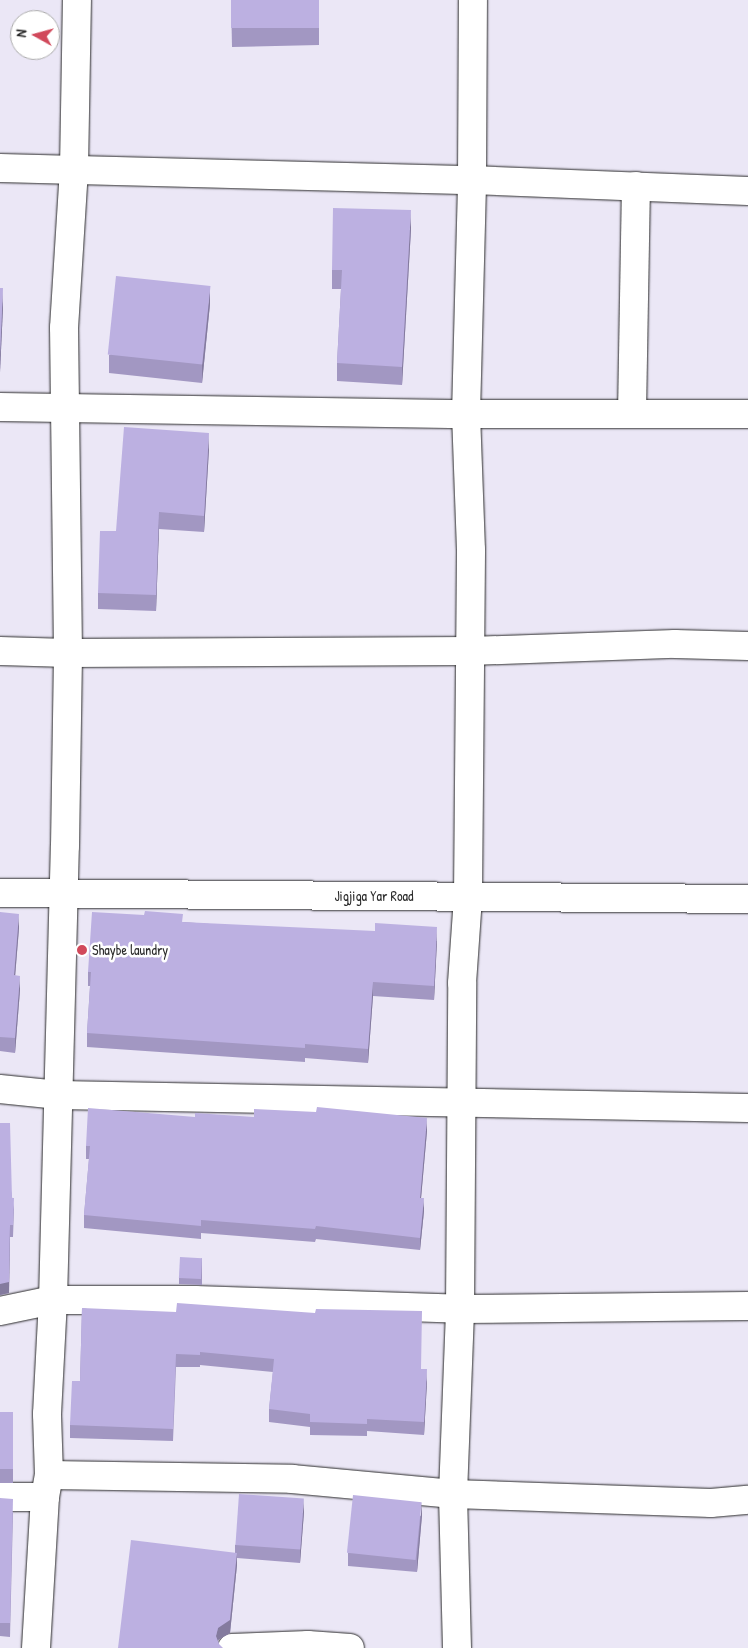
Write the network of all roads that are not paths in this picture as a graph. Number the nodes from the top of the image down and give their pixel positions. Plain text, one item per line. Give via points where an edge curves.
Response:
1 (77, 0) edge
2 (473, 0) edge
3 (0, 168) edge
4 (74, 169) junction
5 (472, 180) junction
6 (636, 186) junction
7 (748, 191) edge
8 (0, 407) edge
9 (65, 408) junction
10 (632, 413) junction
11 (466, 414) junction
12 (748, 414) edge
13 (748, 646) edge
14 (0, 651) edge
15 (471, 651) junction
16 (68, 653) junction
17 (0, 893) edge
18 (64, 894) junction
19 (468, 897) junction
20 (748, 899) edge
21 (0, 1089) edge
22 (59, 1095) junction
23 (461, 1102) junction
24 (748, 1108) edge
25 (53, 1300) junction
26 (748, 1306) edge
27 (460, 1309) junction
28 (0, 1311) edge
29 (47, 1486) junction
30 (453, 1494) junction
31 (0, 1498) edge
32 (748, 1500) edge
33 (36, 1648) edge
34 (232, 1648) edge
35 (350, 1648) edge
36 (457, 1648) edge

1 - 4 street
2 - 5 street
3 - 4 street
4 - 5 street
4 - 9 street via 64,328
5 - 6 street
5 - 11 street
6 - 7 street
6 - 10 street
8 - 9 street
9 - 11 street
9 - 16 street
10 - 11 street
10 - 12 street
11 - 15 street
13 - 15 street via 675,644
14 - 16 street
15 - 16 street
15 - 19 street
16 - 18 street
17 - 18 street, Jigjiga Yar Road
18 - 19 street, Jigjiga Yar Road
18 - 22 street
19 - 20 street, Jigjiga Yar Road
19 - 23 street via 462,983
21 - 22 street
22 - 23 street
22 - 25 street
23 - 24 street
23 - 27 street
25 - 27 street via 195,1300
25 - 28 street
25 - 29 street
26 - 27 street
27 - 30 street
29 - 30 street via 292,1479
29 - 31 street
29 - 33 street
30 - 32 street via 711,1503
30 - 36 street
34 - 35 street via 308,1645

